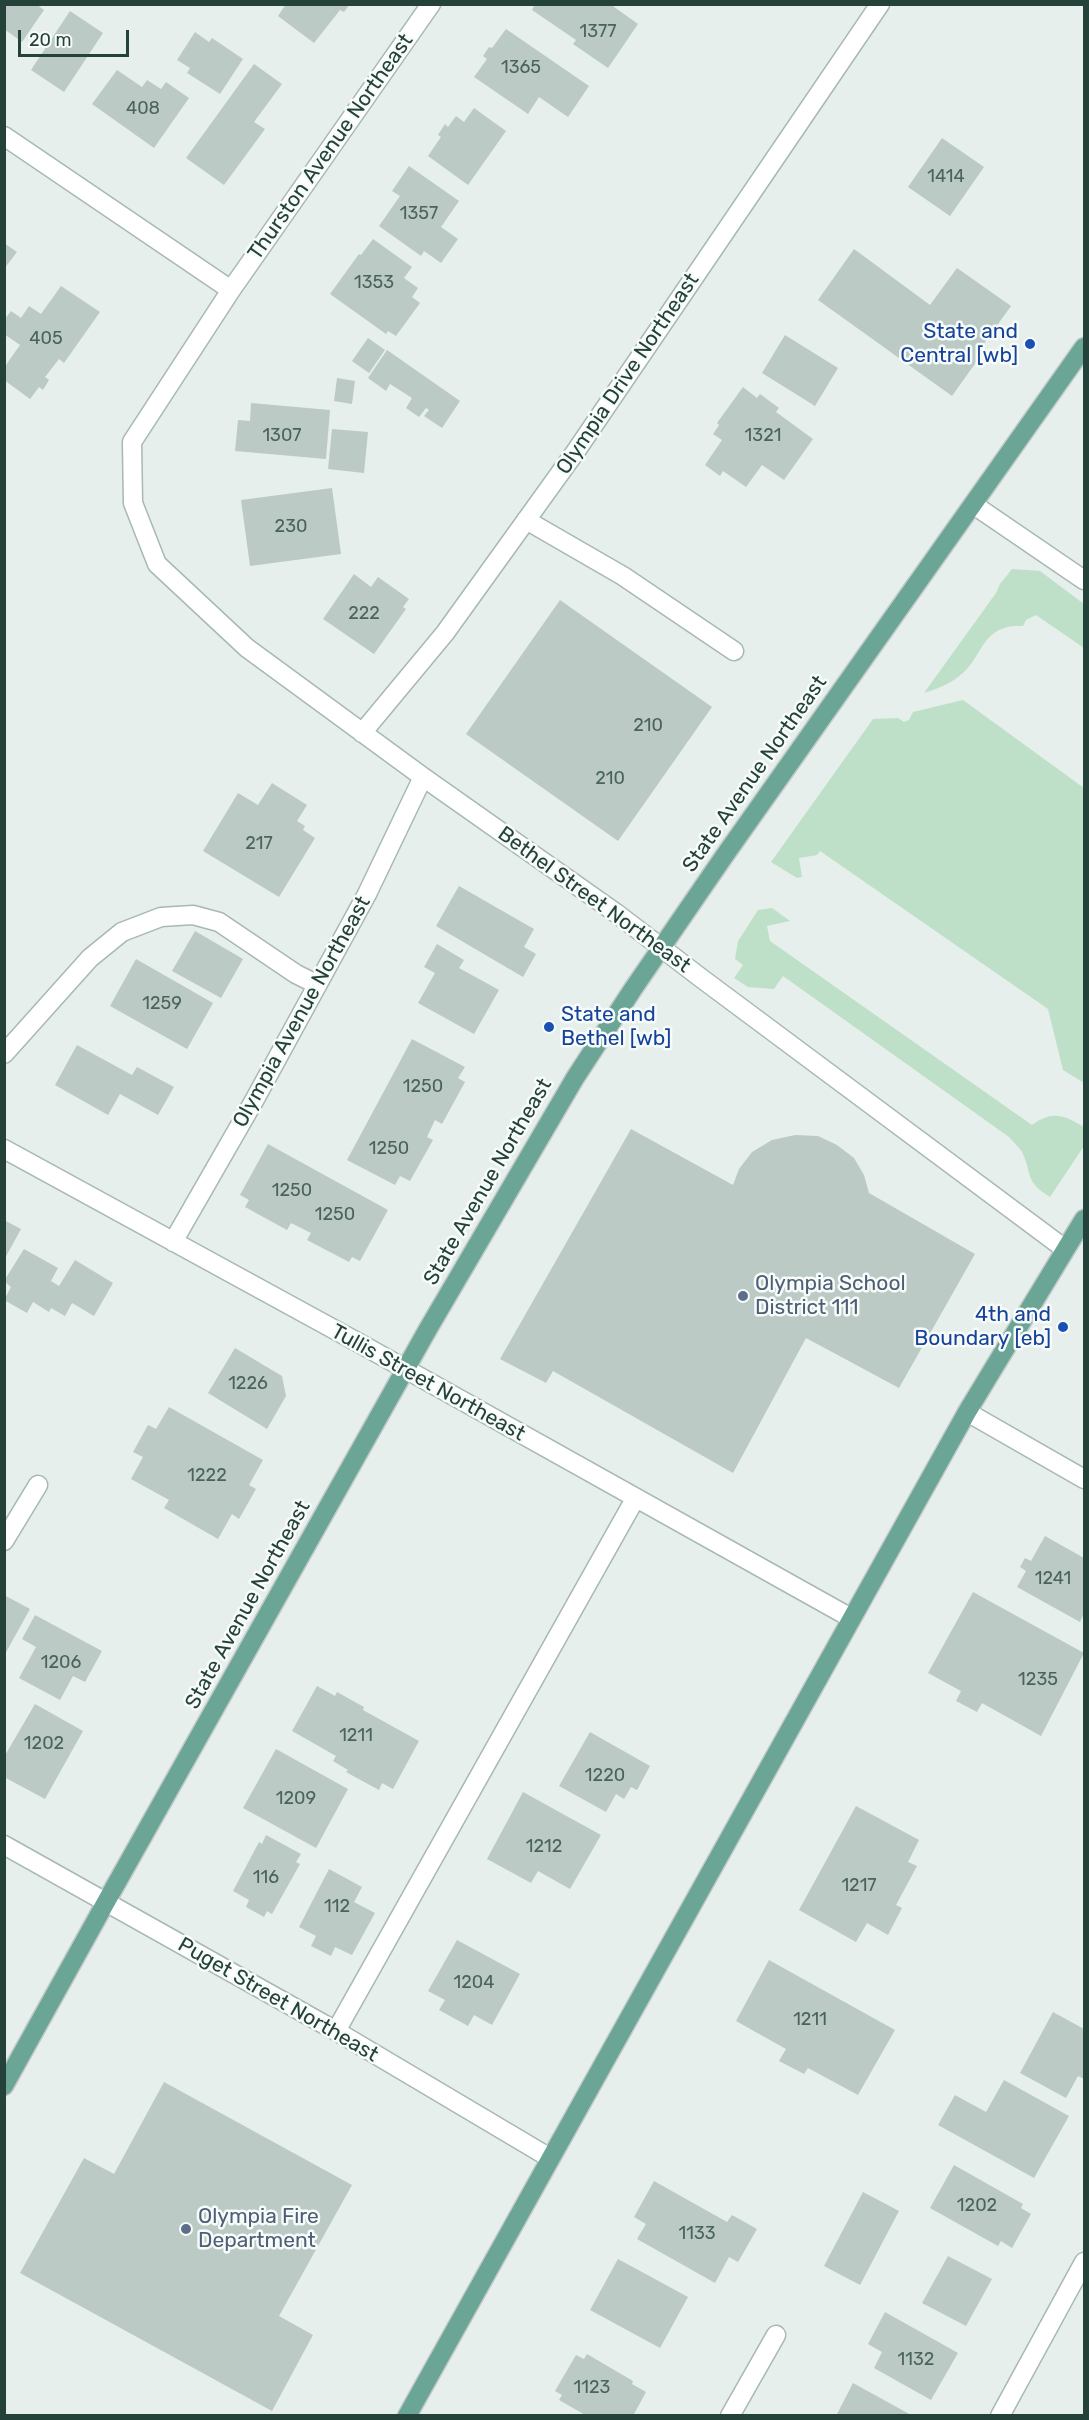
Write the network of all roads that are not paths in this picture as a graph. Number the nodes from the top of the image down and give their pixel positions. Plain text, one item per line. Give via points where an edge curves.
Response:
1 (430, 4) edge
2 (880, 4) edge
3 (4, 136) edge
4 (231, 290) junction
5 (1084, 347) edge
6 (974, 505) junction
7 (526, 520) junction
8 (144, 533) joint
9 (1084, 580) edge
10 (734, 651) dead end
11 (362, 733) junction
12 (423, 777) junction
13 (662, 947) junction
14 (316, 984) junction
15 (4, 1054) edge
16 (4, 1149) edge
17 (1084, 1219) edge
18 (173, 1242) junction
19 (1065, 1249) junction
20 (406, 1370) junction
21 (967, 1412) junction
22 (1084, 1479) edge
23 (38, 1485) dead end
24 (635, 1499) junction
25 (4, 1541) edge
26 (851, 1618) junction
27 (4, 1845) edge
28 (105, 1902) junction
29 (336, 2031) junction
30 (4, 2086) edge
31 (550, 2158) junction
32 (1084, 2262) edge
33 (776, 2335) dead end
34 (407, 2415) edge
35 (730, 2415) edge
36 (1000, 2415) edge

1 - 4 street, Thurston Avenue Northeast
2 - 7 street, Olympia Drive Northeast
3 - 4 street
4 - 8 street, Thurston Avenue Northeast via 132,442 133,503
5 - 6 main road, State Avenue Northeast
6 - 9 street
6 - 13 main road, State Avenue Northeast
7 - 10 street via 623,576
7 - 11 street, Olympia Drive Northeast via 445,633
8 - 11 street, Bethel Street Northeast via 157,564 247,648
11 - 12 street, Bethel Street Northeast
12 - 13 street, Bethel Street Northeast
12 - 14 street, Olympia Avenue Northeast via 367,894
13 - 19 street, Bethel Street Northeast
13 - 20 main road, State Avenue Northeast via 575,1078
14 - 15 street via 219,922 193,915 161,917 122,932 90,958
14 - 18 street, Olympia Avenue Northeast
16 - 18 street, Tullis Street Northeast
17 - 19 main road
18 - 20 street, Tullis Street Northeast
19 - 21 main road
20 - 24 street, Tullis Street Northeast
20 - 28 main road, State Avenue Northeast
21 - 22 street
21 - 26 main road
23 - 25 street
24 - 26 street, Tullis Street Northeast
24 - 29 street
26 - 31 main road
27 - 28 street, Puget Street Northeast
28 - 29 street, Puget Street Northeast
28 - 30 main road, State Avenue Northeast
29 - 31 street, Puget Street Northeast
31 - 34 main road
32 - 36 street
33 - 35 street

